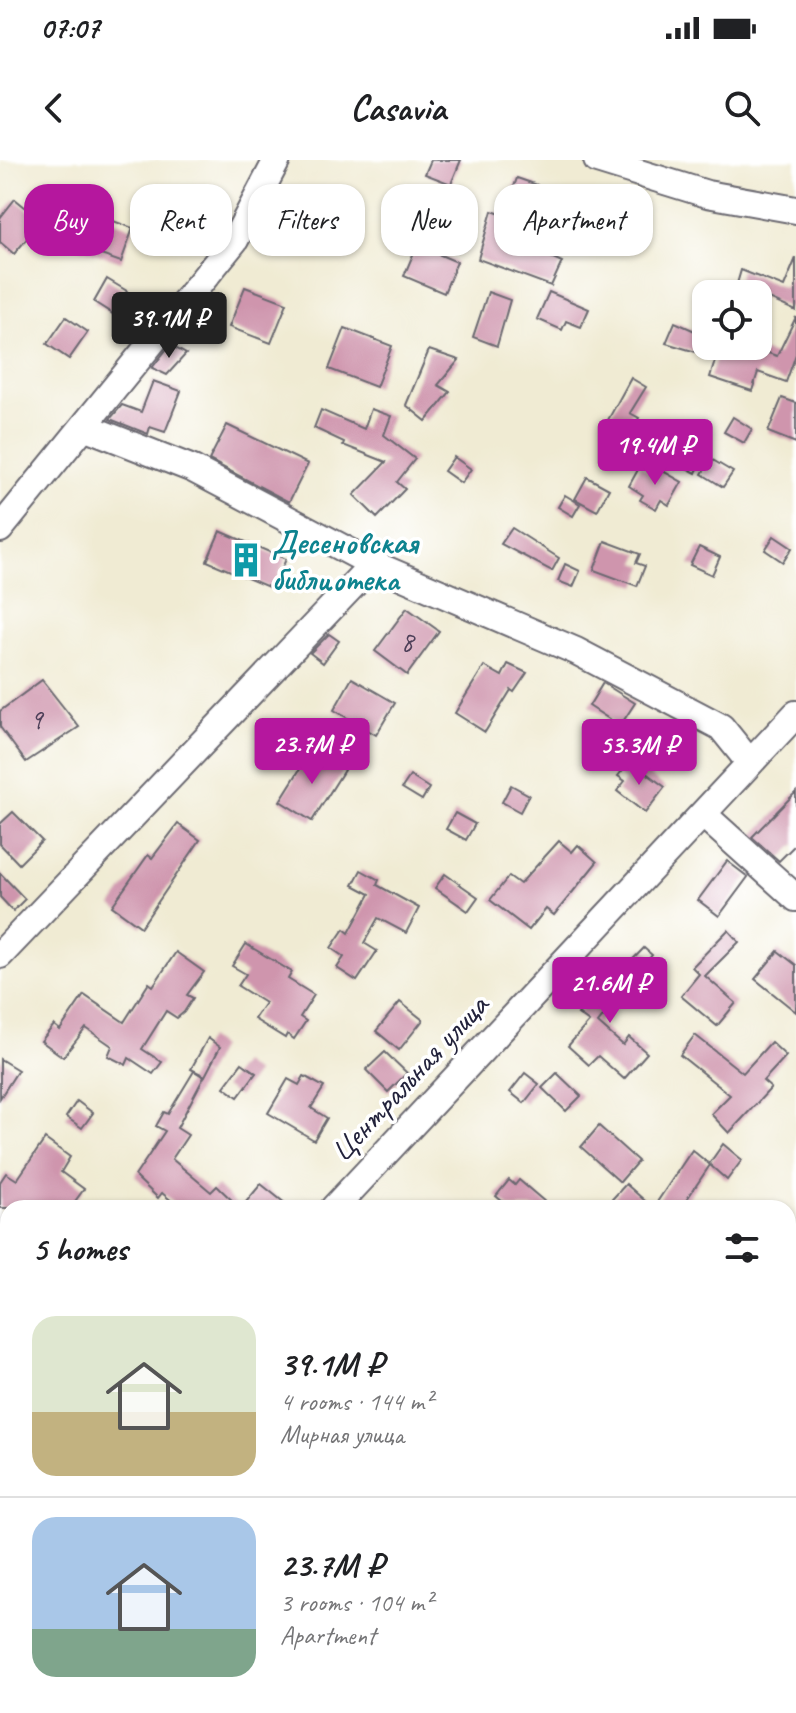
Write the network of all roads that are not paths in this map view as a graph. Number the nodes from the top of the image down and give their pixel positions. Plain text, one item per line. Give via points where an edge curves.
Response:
1 (277, 160) edge
2 (597, 160) edge
3 (796, 210) edge
4 (86, 427) junction
5 (0, 529) edge
6 (373, 564) junction
7 (796, 714) edge
8 (750, 763) junction
9 (705, 816) junction
10 (796, 898) edge
11 (0, 955) edge
12 (342, 1200) edge

1 - 4 street via 235,240
2 - 3 street via 707,194
4 - 5 street
4 - 6 street via 193,469
6 - 8 street via 576,651 721,727
6 - 11 street
7 - 8 street, Центральная улица
8 - 9 street, Центральная улица
9 - 10 street
9 - 12 street, Центральная улица

